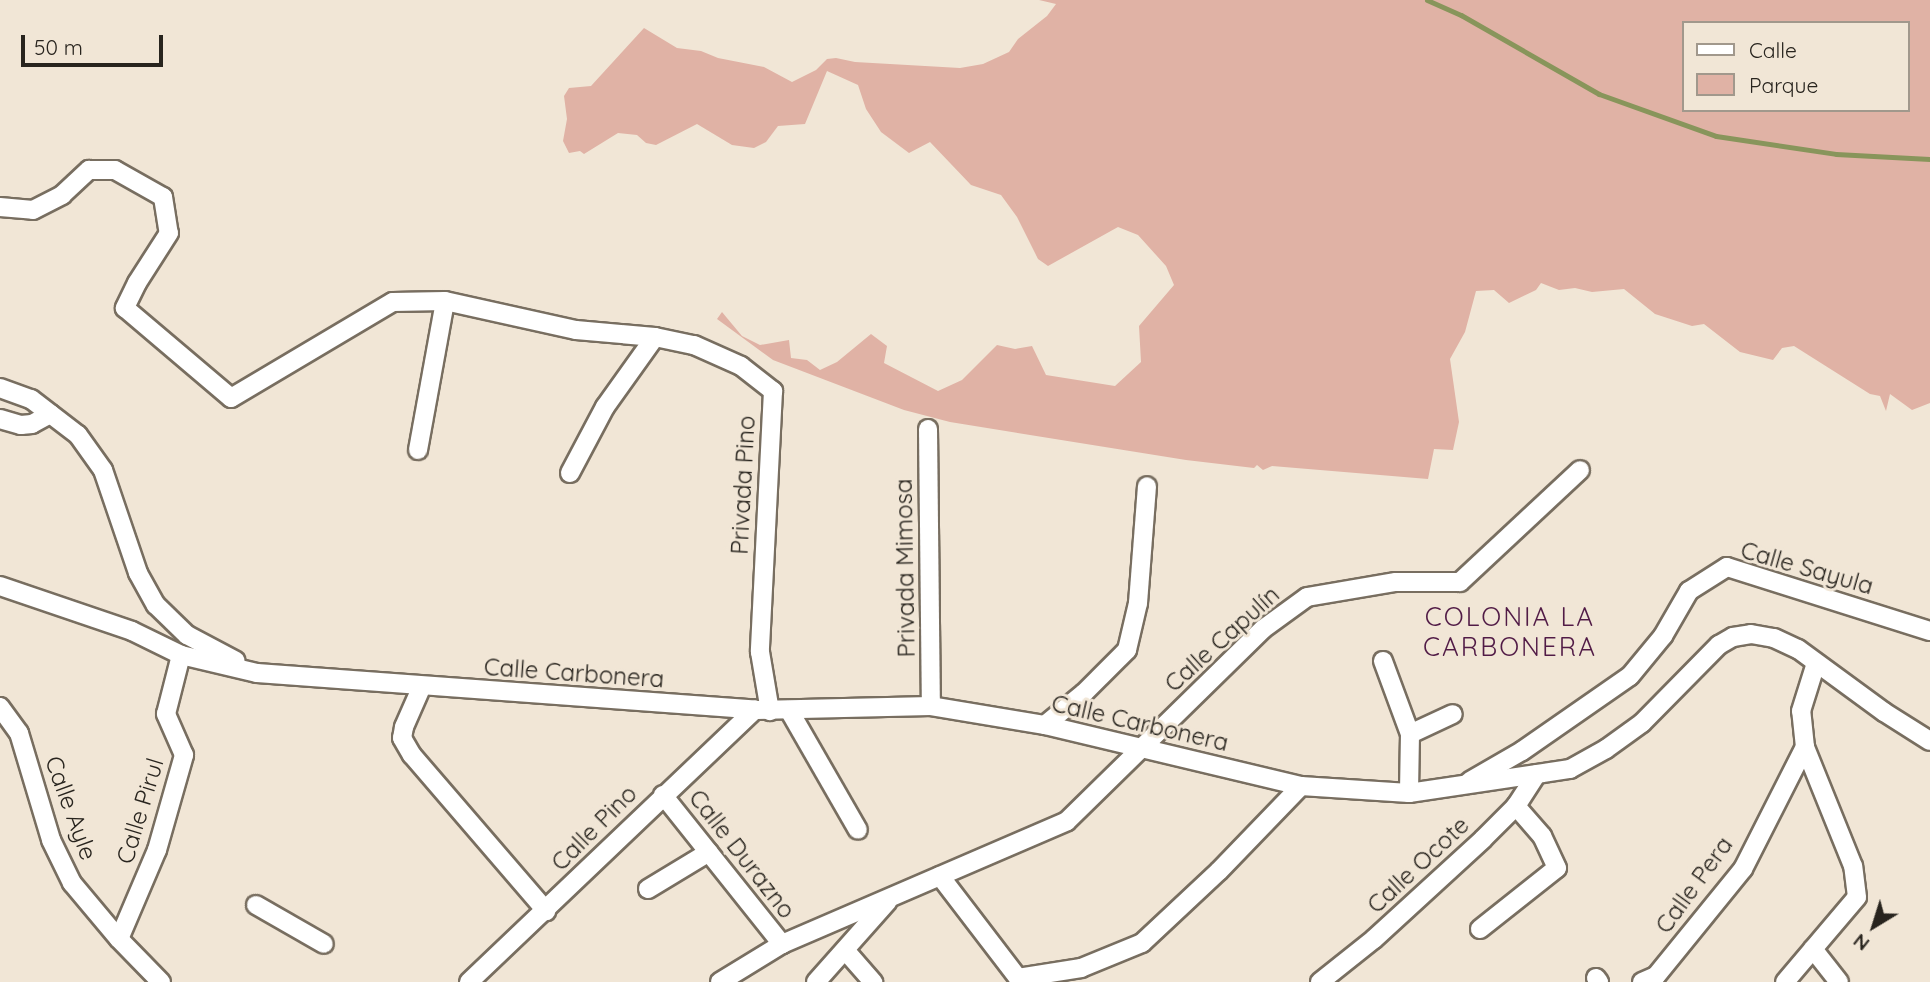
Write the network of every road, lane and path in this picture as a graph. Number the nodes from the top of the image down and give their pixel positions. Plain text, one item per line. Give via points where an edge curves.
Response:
1 (0, 207) edge
2 (445, 301) junction
3 (655, 337) junction
4 (0, 388) edge
5 (50, 414) junction
6 (0, 419) edge
7 (928, 429) dead end
8 (418, 450) dead end
9 (1580, 470) dead end
10 (570, 473) dead end
11 (1147, 486) dead end
12 (0, 586) edge
13 (1930, 631) edge
14 (181, 655) junction
15 (1383, 662) dead end
16 (1816, 663) junction
17 (257, 673) junction
18 (422, 686) junction
19 (931, 706) junction
20 (0, 707) edge
21 (771, 710) junction
22 (1453, 714) dead end
23 (1045, 724) junction
24 (1410, 734) junction
25 (1930, 741) edge
26 (1805, 747) junction
27 (1140, 748) junction
28 (1537, 774) junction
29 (1301, 786) junction
30 (1458, 787) junction
31 (1409, 793) junction
32 (663, 795) junction
33 (1516, 806) junction
34 (858, 830) dead end
35 (709, 852) junction
36 (940, 876) junction
37 (648, 889) dead end
38 (892, 897) junction
39 (256, 905) dead end
40 (546, 911) junction
41 (1480, 929) dead end
42 (118, 939) junction
43 (324, 944) dead end
44 (782, 944) junction
45 (1813, 949) junction
46 (845, 950) junction
47 (1649, 979) edge
48 (1019, 980) edge
49 (160, 982) edge
50 (469, 982) edge
51 (720, 982) edge
52 (816, 982) edge
53 (873, 982) edge
54 (1320, 982) edge
55 (1785, 982) edge
56 (1839, 982) edge

1 - 2 street via 33,210 62,195 89,170 115,170 163,197 169,233 125,308 231,398 393,302
2 - 3 street via 576,330
2 - 8 street
3 - 10 street via 605,407
3 - 21 street, Privada Pino via 694,345 741,366 773,391 760,652
4 - 5 street via 31,399
5 - 6 street via 32,424
5 - 17 street via 78,435 103,470 138,573 156,605 187,635
7 - 19 street, Privada Mimosa
9 - 27 street, Calle Capulín via 1460,582 1396,582 1307,597 1263,629
11 - 23 street via 1138,603 1127,650
12 - 14 street, Calle Carbonera via 132,631
13 - 30 street, Calle Sayula via 1727,567 1689,591 1630,676 1522,751
14 - 17 street, Calle Carbonera
14 - 42 street, Calle Pirul via 166,714 184,755 157,850
15 - 24 street
16 - 25 street, Calle Carbonera
16 - 26 street via 1801,711
16 - 28 street, Calle Carbonera via 1774,638 1733,637 1719,645 1642,723 1606,749 1570,769
17 - 18 street, Calle Carbonera
18 - 21 street, Calle Carbonera
18 - 40 street via 402,738
19 - 21 street, Calle Carbonera
19 - 23 street, Calle Carbonera
20 - 42 street, Calle Ayle via 19,733 51,839 72,883
21 - 32 street, Calle Pino
21 - 34 street
22 - 24 street
23 - 27 street, Calle Carbonera
24 - 31 street
26 - 45 street via 1857,884 1857,897 1850,908
26 - 47 street, Calle Pera via 1743,869
27 - 29 street, Calle Carbonera
27 - 36 street, Calle Capulín via 1067,821
28 - 30 street, Calle Carbonera
28 - 33 street, Calle Ocote
29 - 31 street, Calle Carbonera
29 - 48 street via 1142,943 1081,968
30 - 31 street, Calle Carbonera
32 - 35 street, Calle Durazno
32 - 40 street, Calle Pino
33 - 41 street via 1542,836 1557,868
33 - 54 street, Calle Ocote via 1374,939
35 - 37 street
35 - 44 street, Calle Durazno
36 - 38 street, Calle Capulín
36 - 48 street
38 - 44 street, Calle Capulín
38 - 46 street
39 - 43 street
40 - 50 street, Calle Pino
42 - 49 street, Calle Ayle
44 - 51 street, Calle Capulín
45 - 55 street
45 - 56 street
46 - 52 street
46 - 53 street

